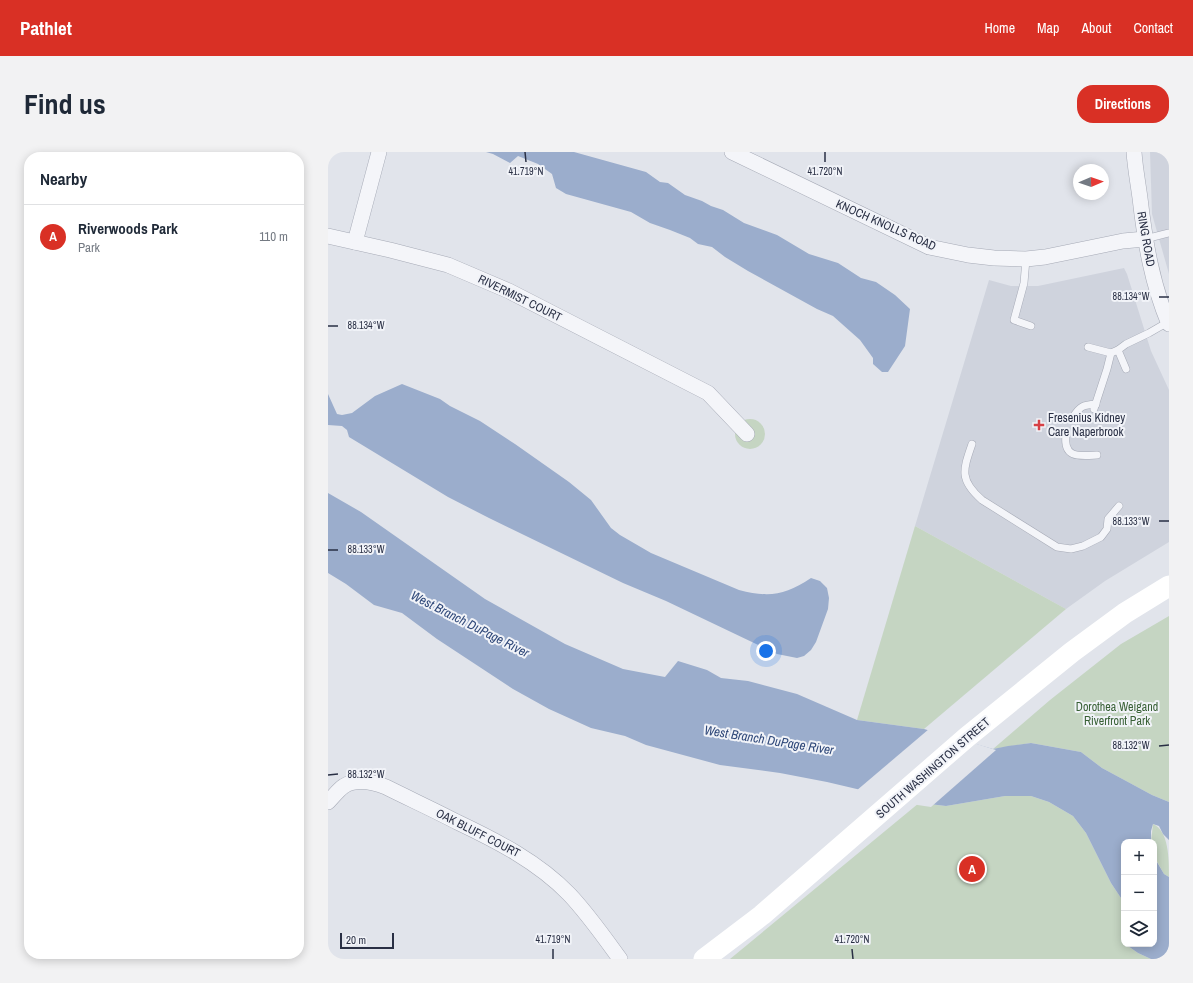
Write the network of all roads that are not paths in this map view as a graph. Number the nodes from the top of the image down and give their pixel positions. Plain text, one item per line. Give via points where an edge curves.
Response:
1 (379, 152) edge
2 (732, 152) edge
3 (1134, 152) edge
4 (1169, 233) edge
5 (328, 236) edge
6 (1145, 239) junction
7 (355, 242) junction
8 (1026, 259) junction
9 (1169, 323) edge
10 (1031, 326) dead end
11 (1088, 347) dead end
12 (1114, 351) junction
13 (1126, 369) dead end
14 (1073, 417) dead end
15 (747, 434) dead end
16 (1066, 436) dead end
17 (972, 444) dead end
18 (1097, 455) dead end
19 (1119, 506) dead end
20 (1169, 586) edge
21 (328, 802) edge
22 (620, 959) edge
23 (704, 959) edge

1 - 7 street
2 - 8 street, KNOCH KNOLLS ROAD via 929,247 968,255
3 - 6 street, RING ROAD
4 - 6 lane
5 - 7 street, RIVERMIST COURT
6 - 8 street, KNOCH KNOLLS ROAD
6 - 9 street, RING ROAD via 1152,272
7 - 15 street, RIVERMIST COURT via 448,265 509,290 708,393
8 - 10 lane via 1024,283 1014,320
9 - 12 lane
11 - 12 lane
12 - 13 lane
12 - 14 lane via 1095,406 1084,405
16 - 18 lane via 1065,443 1069,452 1075,456
17 - 19 lane via 966,463 966,480 972,491 982,500 1057,547 1071,549 1101,537 1107,529 1108,519
20 - 23 main road, SOUTH WASHINGTON STREET via 1125,613 1072,652 966,737 762,915
21 - 22 street, OAK BLUFF COURT via 344,786 362,781 373,782 490,837 523,856 549,876 592,922

